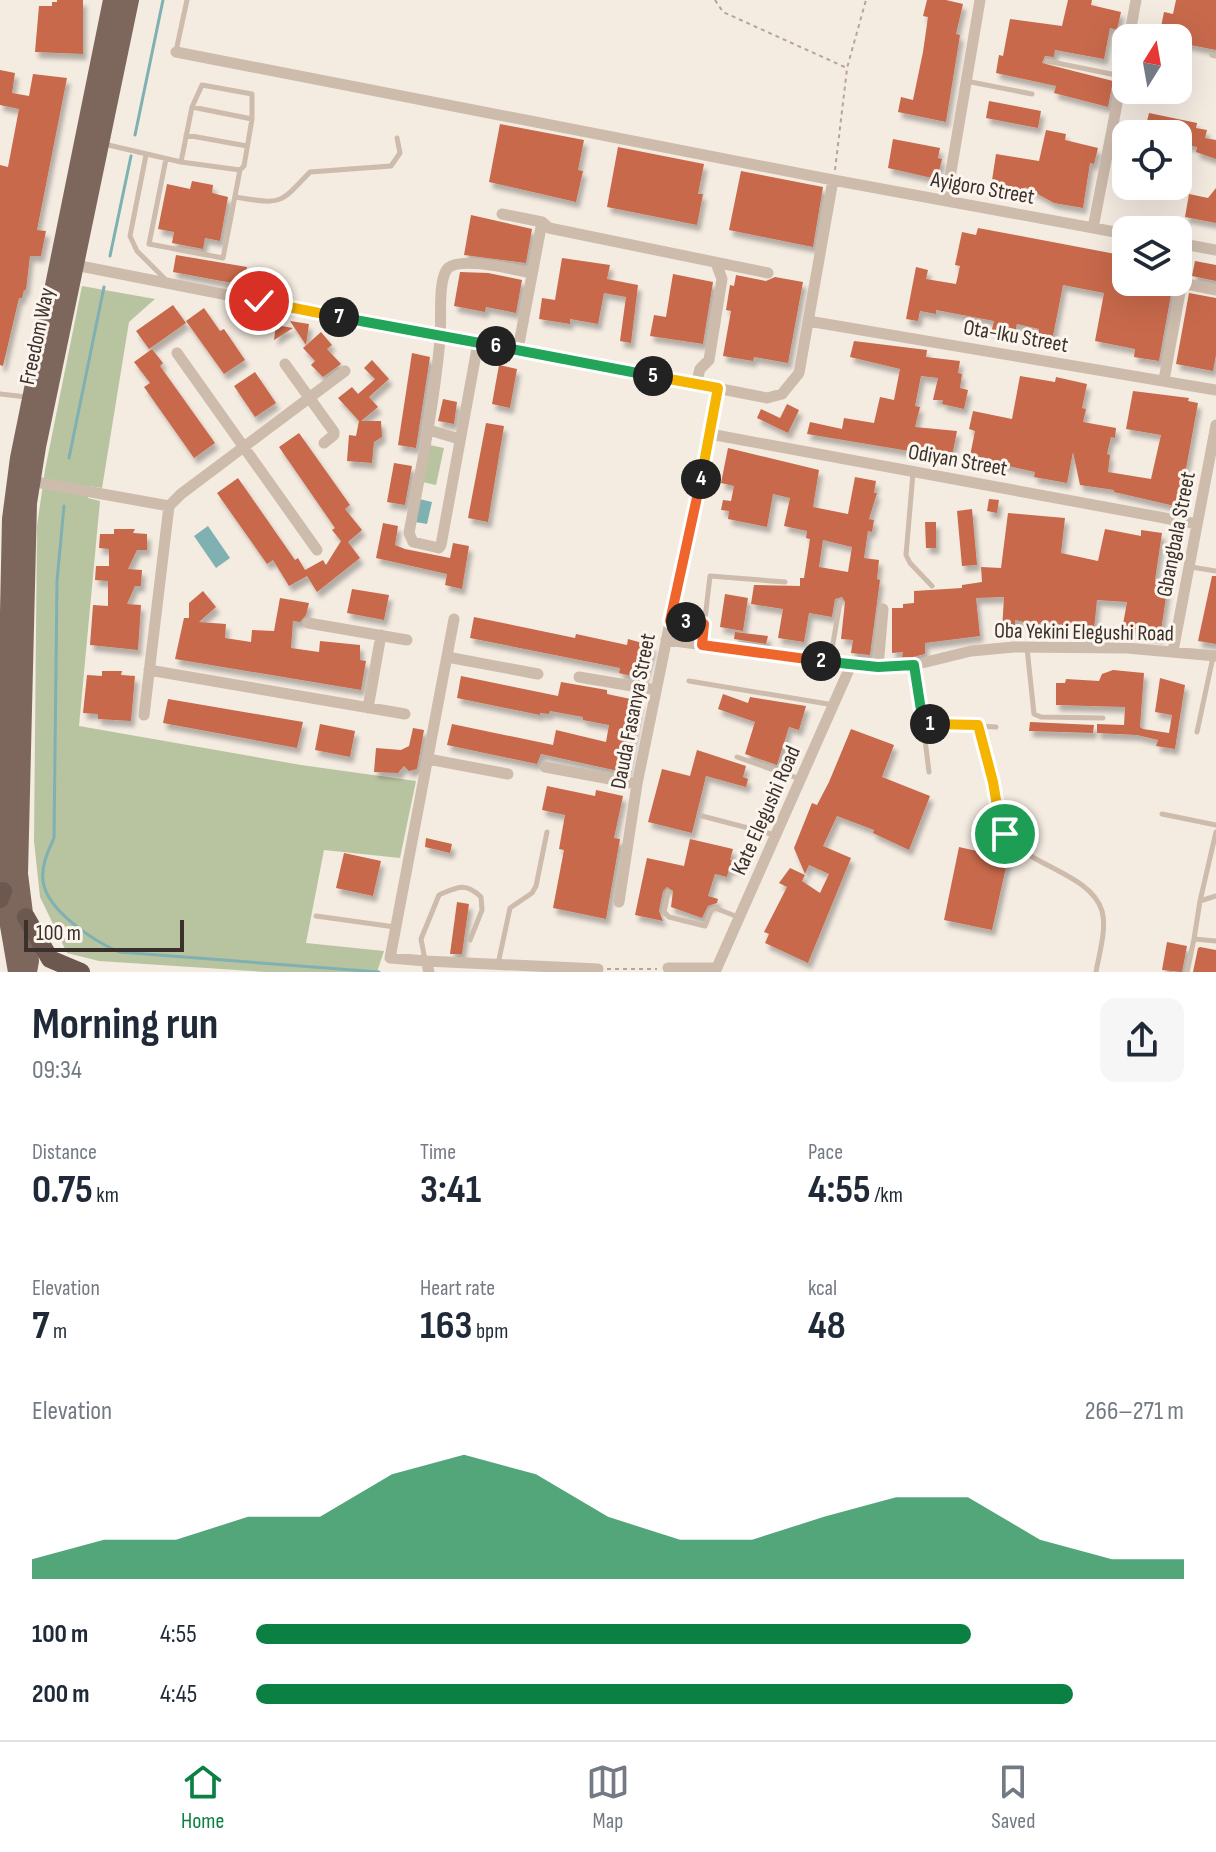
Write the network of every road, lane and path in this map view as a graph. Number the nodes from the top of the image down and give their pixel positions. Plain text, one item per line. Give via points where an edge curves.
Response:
1 (112, 0) edge
2 (130, 0) edge
3 (187, 0) edge
4 (715, 0) edge
5 (866, 0) edge
6 (980, 0) edge
7 (1136, 0) edge
8 (1132, 24) edge
9 (176, 52) joint
10 (1047, 61) dead end
11 (847, 68) junction
12 (1112, 74) edge
13 (965, 81) junction
14 (1032, 94) dead end
15 (1117, 104) edge
16 (192, 107) junction
17 (252, 119) junction
18 (186, 135) junction
19 (397, 138) dead end
20 (92, 141) junction
21 (1110, 141) joint
22 (247, 146) junction
23 (146, 155) junction
24 (166, 159) junction
25 (181, 162) junction
26 (240, 170) junction
27 (833, 180) junction
28 (235, 197) junction
29 (946, 201) junction
30 (502, 214) dead end
31 (542, 222) junction
32 (1093, 228) junction
33 (1112, 231) edge
34 (1192, 246) edge
35 (1216, 250) edge
36 (716, 263) junction
37 (75, 265) junction
38 (532, 273) junction
39 (768, 273) dead end
40 (168, 282) junction
41 (1216, 290) edge
42 (808, 321) junction
43 (440, 337) junction
44 (478, 343) junction
45 (518, 349) junction
46 (177, 353) dead end
47 (285, 364) dead end
48 (345, 371) dead end
49 (1164, 380) junction
50 (696, 384) junction
51 (718, 388) junction
52 (1216, 390) edge
53 (0, 394) edge
54 (32, 397) junction
55 (310, 398) junction
56 (1216, 425) edge
57 (429, 430) junction
58 (710, 434) junction
59 (459, 439) junction
60 (324, 443) dead end
61 (244, 449) junction
62 (913, 472) junction
63 (30, 481) junction
64 (169, 506) junction
65 (1197, 524) junction
66 (317, 550) dead end
67 (11, 554) edge
68 (1190, 567) junction
69 (1216, 571) edge
70 (785, 582) dead end
71 (932, 586) dead end
72 (840, 602) dead end
73 (883, 609) dead end
74 (454, 619) dead end
75 (670, 621) junction
76 (308, 623) dead end
77 (704, 624) junction
78 (381, 635) junction
79 (407, 640) dead end
80 (666, 640) junction
81 (702, 645) junction
82 (1027, 647) junction
83 (1173, 651) junction
84 (1214, 656) edge
85 (447, 657) junction
86 (829, 662) junction
87 (851, 665) junction
88 (914, 665) junction
89 (878, 667) junction
90 (149, 670) junction
91 (538, 674) dead end
92 (579, 677) dead end
93 (689, 681) dead end
94 (656, 690) junction
95 (834, 705) junction
96 (2, 707) edge
97 (368, 708) junction
98 (405, 714) dead end
99 (144, 715) dead end
100 (1103, 718) dead end
101 (923, 723) junction
102 (978, 725) junction
103 (996, 727) dead end
104 (1197, 732) dead end
105 (737, 757) dead end
106 (428, 759) junction
107 (545, 767) dead end
108 (929, 772) dead end
109 (508, 774) dead end
110 (800, 779) junction
111 (637, 784) junction
112 (1162, 814) dead end
113 (702, 816) dead end
114 (1216, 825) edge
115 (547, 832) dead end
116 (1216, 832) edge
117 (775, 835) junction
118 (2, 853) edge
119 (668, 892) dead end
120 (1, 895) edge
121 (1216, 896) edge
122 (1200, 901) junction
123 (619, 902) dead end
124 (316, 916) dead end
125 (26, 917) junction
126 (739, 918) junction
127 (396, 927) junction
128 (1194, 939) junction
129 (470, 940) dead end
130 (1216, 941) edge
131 (498, 965) junction
132 (427, 966) edge
133 (668, 968) joint
134 (598, 969) joint
135 (716, 970) edge
136 (17, 972) edge
137 (28, 972) edge
138 (81, 972) edge
139 (1096, 972) edge
140 (1187, 972) edge

1 - 20 main road, Freedom Way
2 - 20 main road, Freedom Way
3 - 9 lane
4 - 11 path via 723,12
5 - 11 path
6 - 13 street
7 - 8 street
9 - 27 street, Ayigoro Street
10 - 12 lane
11 - 27 path
13 - 14 lane
13 - 29 street
15 - 21 street
16 - 17 lane
16 - 17 lane via 204,84 249,92
16 - 18 lane
17 - 22 lane
18 - 22 lane
18 - 25 lane
19 - 28 lane via 400,153 391,166 310,172 286,198 269,202
20 - 23 lane
20 - 37 main road, Freedom Way
20 - 54 main road, Freedom Way
21 - 32 street
22 - 26 lane
23 - 24 lane
23 - 40 lane via 130,236 137,251
24 - 25 lane
24 - 28 lane via 149,244 223,258
25 - 26 lane
26 - 28 lane
27 - 29 street, Ayigoro Street
27 - 42 street
29 - 32 street, Ayigoro Street
30 - 31 street
31 - 36 street via 549,228
31 - 38 street
32 - 33 street, Ayigoro Street
34 - 35 street
36 - 39 street
36 - 50 street via 722,279 709,360
37 - 40 street
37 - 63 main road, Freedom Way
38 - 43 street via 455,264 442,278
38 - 45 street
40 - 43 street
41 - 49 street via 1181,287
42 - 49 street, Ota-Iku Street
42 - 51 street via 799,373 782,394 767,398
43 - 44 street
43 - 57 street
44 - 45 street
44 - 59 street
45 - 50 street
46 - 61 street
47 - 55 street
48 - 55 street
49 - 52 street, Ota-Iku Street
50 - 51 street
51 - 58 street, Dauda Fasanya Street
53 - 54 lane
54 - 67 main road, Freedom Way via 15,487
55 - 60 street via 335,433
55 - 61 street
56 - 65 street, Gbangbala Street
57 - 59 street
57 - 59 street via 409,533 413,542 441,545
58 - 62 street, Odiyan Street
58 - 75 street, Dauda Fasanya Street
61 - 64 street
61 - 66 street
62 - 65 street, Odiyan Street
62 - 71 lane via 906,555
63 - 64 street
63 - 67 main road, Freedom Way
64 - 90 street
65 - 68 street, Gbangbala Street
67 - 96 main road, Freedom Way
67 - 125 main road, Freedom Way via 19,874
68 - 69 lane
68 - 83 street, Gbangbala Street
70 - 77 lane via 710,576
72 - 86 lane
73 - 89 street
74 - 85 street
75 - 77 lane
75 - 80 street, Dauda Fasanya Street
76 - 78 street
77 - 81 lane
78 - 79 street
78 - 97 street
80 - 81 street, Oba Yekini Elegushi Road
80 - 94 street, Dauda Fasanya Street
81 - 86 street, Oba Yekini Elegushi Road
82 - 83 street, Oba Yekini Elegushi Road
82 - 88 street, Oba Yekini Elegushi Road via 971,651
82 - 100 lane via 1034,714
83 - 84 street, Oba Yekini Elegushi Road
84 - 104 lane
85 - 91 street
85 - 106 street
86 - 87 street, Oba Yekini Elegushi Road
87 - 89 street, Oba Yekini Elegushi Road
87 - 95 street, Kate Elegushi Road
88 - 89 street, Oba Yekini Elegushi Road
88 - 101 lane
90 - 97 street
90 - 99 street
92 - 94 street
93 - 95 lane
94 - 111 street, Dauda Fasanya Street
95 - 110 street, Kate Elegushi Road
96 - 118 main road, Freedom Way
97 - 98 street
101 - 102 lane
101 - 108 lane
102 - 103 lane
102 - 139 lane via 1005,834 1081,885 1103,912
105 - 110 lane
106 - 109 street
106 - 127 street
107 - 111 street
110 - 117 street, Kate Elegushi Road
111 - 123 street, Dauda Fasanya Street
112 - 114 lane
113 - 117 lane
115 - 131 lane via 536,886 510,908
116 - 122 lane
117 - 126 street, Kate Elegushi Road
118 - 120 main road, Freedom Way
119 - 126 lane via 664,912 669,917 705,926 715,908
120 - 136 main road, Freedom Way
121 - 122 lane
122 - 128 lane
124 - 127 lane
125 - 137 main road, Freedom Way
125 - 138 highway via 50,959
126 - 135 street, Kate Elegushi Road
127 - 132 street via 390,958
128 - 130 lane
128 - 140 lane
129 - 132 lane via 482,910 481,897 471,888 457,887 439,895 421,939
131 - 132 street
131 - 134 street
133 - 134 path
133 - 135 street

